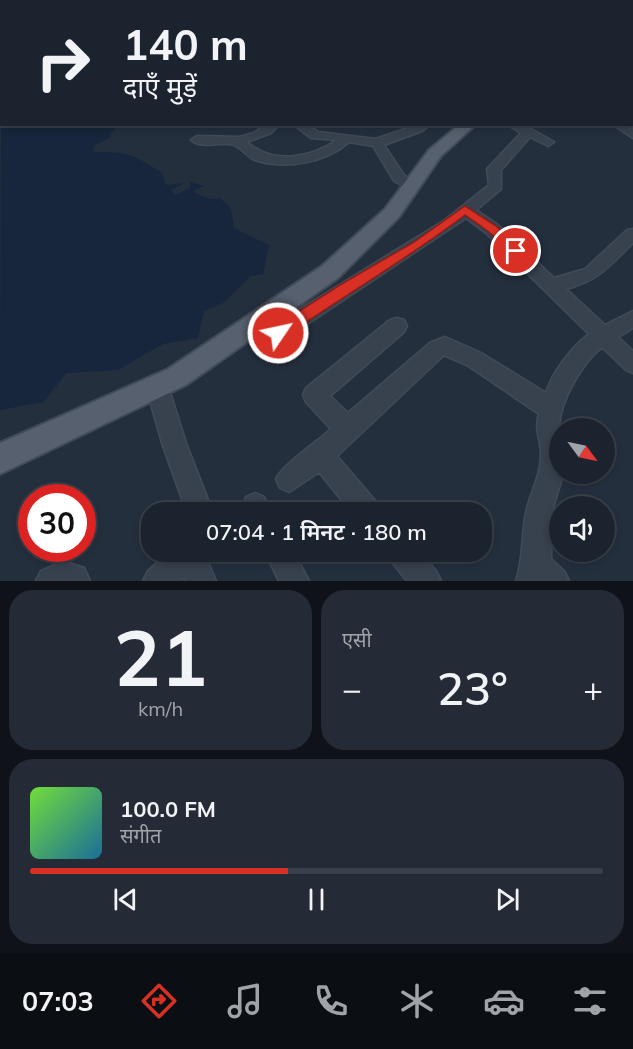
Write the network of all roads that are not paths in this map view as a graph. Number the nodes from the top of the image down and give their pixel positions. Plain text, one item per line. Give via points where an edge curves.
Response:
1 (201, 0) edge
2 (242, 0) edge
3 (272, 126) edge
4 (301, 126) edge
5 (420, 126) edge
6 (467, 126) edge
7 (620, 126) edge
8 (517, 127) edge
9 (633, 134) edge
10 (346, 137) junction
11 (197, 140) dead end
12 (237, 140) junction
13 (548, 142) dead end
14 (377, 143) junction
15 (411, 186) junction
16 (465, 210) junction
17 (633, 234) edge
18 (551, 285) junction
19 (633, 319) edge
20 (397, 327) dead end
21 (278, 333) dead end
22 (601, 336) junction
23 (633, 364) edge
24 (157, 386) junction
25 (551, 409) junction
26 (347, 429) junction
27 (321, 455) junction
28 (0, 459) edge
29 (289, 479) dead end
30 (196, 502) edge
31 (360, 502) edge
32 (180, 562) edge
33 (194, 562) edge
34 (284, 562) edge
35 (410, 562) edge
36 (540, 576) edge
37 (51, 581) edge
38 (75, 581) edge
39 (158, 581) edge
40 (201, 581) edge
41 (294, 581) edge
42 (426, 581) edge

1 - 2 street
3 - 12 street via 261,134
4 - 10 street via 315,135
5 - 14 street
6 - 15 main road via 435,153
7 - 9 street
8 - 13 street
8 - 16 street via 494,169 496,186
10 - 12 street via 317,155 286,160 256,156
10 - 14 street
11 - 12 street
14 - 15 street via 399,178
15 - 24 main road via 392,213 330,272 177,377
16 - 18 street via 492,229
16 - 21 street
17 - 18 street via 603,268 572,282
18 - 22 street
19 - 22 street
20 - 26 street via 314,395
22 - 23 street
22 - 25 street via 584,349 570,369
24 - 28 main road
24 - 30 street
25 - 26 street via 474,359 445,346
25 - 36 street via 547,427 553,454 549,486 539,512
26 - 27 street
27 - 29 street
27 - 31 street
32 - 39 street
33 - 40 street
34 - 41 street
35 - 42 street
37 - 38 street via 63,576

